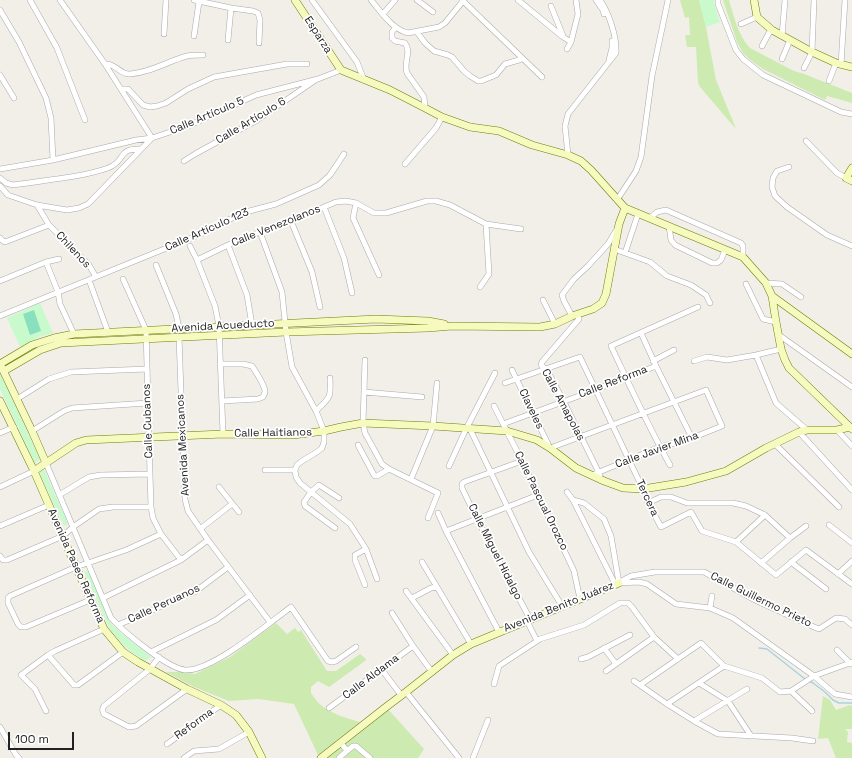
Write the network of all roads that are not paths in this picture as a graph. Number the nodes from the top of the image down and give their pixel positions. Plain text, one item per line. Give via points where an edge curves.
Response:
1 (30, 0) edge
2 (60, 0) edge
3 (166, 0) edge
4 (295, 0) edge
5 (312, 0) edge
6 (371, 0) edge
7 (396, 0) edge
8 (417, 0) edge
9 (518, 0) edge
10 (576, 0) edge
11 (596, 0) edge
12 (600, 0) edge
13 (668, 0) edge
14 (718, 0) edge
15 (754, 0) edge
16 (785, 0) edge
17 (814, 0) edge
18 (845, 0) edge
19 (196, 1) edge
20 (462, 1) edge
21 (551, 6) dead end
22 (231, 8) junction
23 (0, 10) edge
24 (432, 12) dead end
25 (383, 14) junction
26 (757, 17) junction
27 (741, 24) dead end
28 (396, 27) junction
29 (772, 30) junction
30 (417, 32) junction
31 (164, 34) dead end
32 (194, 36) dead end
33 (782, 36) junction
34 (563, 37) junction
35 (228, 40) dead end
36 (790, 40) junction
37 (571, 42) junction
38 (259, 43) dead end
39 (614, 43) junction
40 (762, 46) dead end
41 (567, 50) dead end
42 (812, 52) junction
43 (203, 55) dead end
44 (522, 59) junction
45 (782, 59) dead end
46 (105, 64) junction
47 (307, 64) dead end
48 (839, 64) junction
49 (852, 67) edge
50 (804, 68) dead end
51 (341, 70) junction
52 (0, 75) edge
53 (542, 77) dead end
54 (318, 79) junction
55 (364, 80) junction
56 (829, 81) dead end
57 (122, 89) junction
58 (14, 98) dead end
59 (425, 108) junction
60 (852, 114) edge
61 (442, 117) junction
62 (85, 120) dead end
63 (152, 138) junction
64 (806, 141) dead end
65 (141, 150) junction
66 (344, 154) dead end
67 (568, 155) junction
68 (53, 160) junction
69 (184, 161) dead end
70 (405, 164) dead end
71 (789, 167) dead end
72 (852, 168) edge
73 (0, 169) edge
74 (0, 178) edge
75 (849, 179) edge
76 (0, 186) edge
77 (617, 200) junction
78 (356, 203) junction
79 (37, 205) junction
80 (324, 207) junction
81 (625, 208) junction
82 (638, 214) junction
83 (650, 218) junction
84 (291, 221) junction
85 (486, 224) junction
86 (619, 224) junction
87 (49, 225) junction
88 (669, 226) junction
89 (520, 229) dead end
90 (260, 232) junction
91 (0, 238) edge
92 (228, 245) junction
93 (190, 246) dead end
94 (852, 246) edge
95 (614, 249) junction
96 (725, 250) junction
97 (625, 253) junction
98 (743, 257) junction
99 (59, 259) dead end
100 (197, 260) junction
101 (46, 262) junction
102 (156, 265) dead end
103 (379, 275) dead end
104 (96, 277) junction
105 (123, 279) dead end
106 (89, 280) junction
107 (0, 281) edge
108 (766, 283) junction
109 (746, 284) dead end
110 (480, 288) dead end
111 (58, 292) junction
112 (352, 293) dead end
113 (772, 296) junction
114 (801, 297) dead end
115 (543, 300) dead end
116 (710, 304) dead end
117 (320, 306) dead end
118 (698, 307) dead end
119 (575, 315) junction
120 (0, 316) edge
121 (776, 322) junction
122 (286, 323) junction
123 (252, 324) junction
124 (555, 324) junction
125 (219, 326) junction
126 (452, 326) junction
127 (179, 328) junction
128 (146, 330) junction
129 (108, 332) junction
130 (286, 332) junction
131 (641, 333) junction
132 (74, 334) junction
133 (219, 335) junction
134 (779, 335) junction
135 (179, 337) junction
136 (146, 339) junction
137 (782, 349) junction
138 (674, 350) dead end
139 (852, 354) edge
140 (756, 355) junction
141 (365, 360) dead end
142 (694, 361) dead end
143 (655, 363) junction
144 (220, 364) junction
145 (2, 367) edge
146 (147, 369) junction
147 (545, 369) junction
148 (512, 370) dead end
149 (494, 373) dead end
150 (330, 378) dead end
151 (626, 378) junction
152 (516, 379) junction
153 (505, 383) dead end
154 (437, 384) dead end
155 (852, 387) edge
156 (595, 390) junction
157 (364, 392) junction
158 (422, 397) dead end
159 (17, 399) junction
160 (0, 400) edge
161 (222, 401) junction
162 (564, 402) junction
163 (674, 402) junction
164 (148, 403) junction
165 (494, 406) dead end
166 (316, 411) junction
167 (533, 413) junction
168 (643, 413) junction
169 (363, 423) junction
170 (503, 424) junction
171 (613, 425) junction
172 (433, 426) junction
173 (14, 427) junction
174 (851, 428) edge
175 (468, 429) junction
176 (32, 430) junction
177 (807, 430) junction
178 (837, 430) junction
179 (324, 431) junction
180 (507, 431) junction
181 (799, 432) junction
182 (0, 433) edge
183 (223, 434) junction
184 (182, 436) junction
185 (580, 436) junction
186 (148, 438) junction
187 (692, 438) junction
188 (775, 444) junction
189 (358, 445) dead end
190 (852, 446) edge
191 (660, 447) junction
192 (550, 448) junction
193 (629, 460) junction
194 (522, 461) junction
195 (46, 463) junction
196 (670, 465) dead end
197 (449, 466) dead end
198 (389, 469) junction
199 (265, 470) dead end
200 (295, 470) junction
201 (34, 471) junction
202 (491, 472) junction
203 (150, 474) junction
204 (595, 474) junction
205 (411, 480) junction
206 (0, 487) edge
207 (219, 487) dead end
208 (643, 489) junction
209 (852, 490) edge
210 (311, 492) junction
211 (567, 492) dead end
212 (59, 495) junction
213 (538, 495) junction
214 (339, 498) dead end
215 (573, 500) junction
216 (648, 503) junction
217 (232, 504) junction
218 (49, 505) junction
219 (151, 507) junction
220 (507, 507) junction
221 (839, 507) dead end
222 (239, 512) dead end
223 (438, 513) dead end
224 (765, 515) junction
225 (428, 518) dead end
226 (477, 519) junction
227 (829, 525) dead end
228 (0, 526) edge
229 (806, 526) dead end
230 (73, 527) junction
231 (335, 528) dead end
232 (200, 529) junction
233 (446, 531) junction
234 (161, 534) junction
235 (63, 536) junction
236 (790, 538) junction
237 (208, 540) junction
238 (736, 542) junction
239 (852, 543) edge
240 (366, 549) junction
241 (0, 556) edge
242 (181, 560) junction
243 (852, 561) edge
244 (422, 562) dead end
245 (791, 562) junction
246 (761, 563) junction
247 (87, 564) junction
248 (76, 567) junction
249 (228, 567) junction
250 (838, 574) junction
251 (377, 579) dead end
252 (617, 584) junction
253 (852, 584) edge
254 (365, 585) dead end
255 (437, 587) junction
256 (826, 589) dead end
257 (406, 590) dead end
258 (250, 595) junction
259 (712, 596) dead end
260 (103, 598) junction
261 (412, 598) junction
262 (580, 599) junction
263 (90, 600) junction
264 (562, 606) junction
265 (710, 608) junction
266 (392, 613) dead end
267 (529, 620) junction
268 (270, 622) junction
269 (118, 625) junction
270 (852, 625) edge
271 (104, 629) junction
272 (499, 632) junction
273 (630, 635) dead end
274 (654, 637) junction
275 (537, 641) junction
276 (471, 644) junction
277 (413, 646) junction
278 (356, 647) dead end
279 (604, 648) junction
280 (836, 650) dead end
281 (123, 652) junction
282 (151, 652) junction
283 (48, 655) junction
284 (453, 655) junction
285 (159, 657) junction
286 (581, 659) dead end
287 (678, 659) junction
288 (851, 663) edge
289 (616, 664) junction
290 (724, 666) junction
291 (150, 669) junction
292 (382, 670) junction
293 (606, 671) dead end
294 (432, 672) junction
295 (809, 679) junction
296 (634, 681) dead end
297 (699, 683) junction
298 (494, 684) dead end
299 (640, 685) junction
300 (187, 689) junction
301 (747, 689) dead end
302 (791, 691) junction
303 (404, 694) junction
304 (852, 697) edge
305 (728, 701) junction
306 (667, 704) junction
307 (221, 705) junction
308 (329, 708) dead end
309 (46, 711) dead end
310 (812, 711) dead end
311 (488, 720) dead end
312 (694, 721) junction
313 (0, 727) edge
314 (248, 732) junction
315 (751, 736) junction
316 (813, 741) dead end
317 (341, 743) junction
318 (167, 744) dead end
319 (347, 751) junction
320 (19, 758) edge
321 (184, 758) edge
322 (262, 758) edge
323 (321, 758) edge
324 (339, 758) edge
325 (370, 758) edge
326 (460, 758) edge
327 (473, 758) edge

1 - 62 street via 57,48
2 - 46 street
3 - 31 street
4 - 51 main road, Esparza
5 - 55 street via 357,62
6 - 25 street
7 - 25 street
8 - 24 street
9 - 34 street
10 - 37 street via 578,14
11 - 39 street via 603,10
12 - 39 street via 606,8
13 - 77 street via 652,76 641,157 636,171
14 - 60 street via 736,50 743,59 763,75 841,112
15 - 26 main road
16 - 33 street
17 - 42 street
18 - 48 street
19 - 22 street
19 - 32 street
20 - 30 street via 445,23
20 - 44 street
21 - 34 street
22 - 35 street
22 - 38 street via 258,13
23 - 68 street via 19,42 46,98 51,118
25 - 28 street
26 - 27 street
26 - 29 main road
28 - 30 street via 408,33
28 - 59 street via 391,36 395,41 407,45 406,70 424,97
29 - 33 main road
29 - 40 street
30 - 44 street via 434,51 448,54 478,81 496,75 505,64
33 - 36 main road
34 - 37 street
36 - 42 main road
36 - 45 street
37 - 41 street
39 - 67 street via 616,53 568,114 565,126
42 - 48 main road
42 - 50 street
43 - 46 street via 188,56 151,70 129,74 123,73 113,64
44 - 53 street
46 - 57 street
47 - 57 street via 287,64 214,77 156,106 143,105 128,89
48 - 49 main road
48 - 56 street
51 - 54 street, Calle Artículo 5
51 - 55 main road
52 - 58 street
54 - 63 street, Calle Artículo 5 via 256,95 188,126
54 - 69 street, Calle Artículo 6 via 257,120
55 - 59 main road
57 - 63 street
59 - 61 main road
61 - 67 main road via 470,127 499,131 532,145
61 - 70 street via 436,128
63 - 65 street
63 - 68 street, Calle Artículo 5
64 - 75 street via 837,173
65 - 74 street via 127,150 120,161 94,173 13,185
65 - 79 street via 88,204 67,210
66 - 104 street, Calle Artículo 123 via 330,175 319,185 276,204 242,213 201,234
67 - 77 main road via 591,170
68 - 73 street, Calle Artículo 5
71 - 94 street via 777,171 773,178 775,196 827,235
72 - 75 main road
76 - 79 street via 8,195
77 - 81 main road
78 - 80 street, Calle Venezolanos via 336,202
78 - 85 street, Calle Venezolanos via 374,213 386,214 426,201 436,201 450,205
78 - 103 street via 353,218
79 - 87 street, Chilenos
80 - 84 street, Calle Venezolanos
80 - 112 street via 344,258
81 - 82 main road
81 - 86 main road, Avenida Acueducto
82 - 83 main road
82 - 97 street
83 - 88 main road
83 - 98 street via 657,212 666,210 741,243
84 - 90 street, Calle Venezolanos
84 - 117 street via 312,272
85 - 89 street, Calle Venezolanos
85 - 110 street via 489,274
86 - 95 main road, Avenida Acueducto
86 - 119 street via 608,244 562,295
87 - 91 street via 5,242
87 - 104 street, Chilenos via 89,265
88 - 96 main road
88 - 96 street via 671,240 675,245 712,263 721,260
90 - 92 street, Calle Venezolanos
90 - 122 street via 282,292
92 - 100 street, Calle Venezolanos
92 - 123 street via 247,295
93 - 100 street
95 - 97 street
95 - 119 main road, Avenida Acueducto via 602,303
96 - 98 main road
97 - 116 street via 650,262 667,276 691,284 706,296
98 - 108 main road
99 - 101 street
100 - 125 street via 215,306
101 - 107 street
101 - 111 street
102 - 127 street
104 - 106 street, Calle Artículo 123
105 - 128 street, Calle Cubanos
106 - 111 street, Calle Artículo 123
106 - 129 street, Chilenos
108 - 113 main road
108 - 114 street via 782,284
109 - 121 street via 763,319
111 - 120 street, Calle Artículo 123
111 - 132 street via 60,304
113 - 121 main road
113 - 139 main road
115 - 124 street
118 - 131 street
119 - 124 main road, Avenida Acueducto
119 - 147 street, Calle Amapolas via 579,319 542,362 541,365
121 - 134 main road
122 - 123 main road, Avenida Acueducto
122 - 126 main road, Avenida Acueducto via 376,319 428,321
122 - 130 street
123 - 125 main road, Avenida Acueducto
124 - 126 main road, Avenida Acueducto via 540,327
125 - 127 main road, Avenida Acueducto
125 - 133 street
126 - 130 main road, Avenida Acueducto
127 - 128 main road, Avenida Acueducto
128 - 129 main road, Avenida Acueducto
128 - 136 street, Calle Cubanos
129 - 132 main road, Avenida Acueducto
130 - 133 main road, Avenida Acueducto
130 - 166 street via 292,367
131 - 143 street
131 - 151 street via 611,346
132 - 145 main road, Avenida Acueducto via 32,345
133 - 135 main road, Avenida Acueducto
133 - 144 street
134 - 137 main road
134 - 155 street
135 - 136 main road, Avenida Acueducto
135 - 184 street, Avenida Mexicanos
136 - 145 main road, Avenida Acueducto via 61,343
136 - 146 street, Calle Cubanos
137 - 140 street
137 - 174 main road via 789,368
138 - 143 street, Calle Reforma
140 - 142 street via 727,360 707,357
140 - 177 street via 776,403
141 - 157 street
143 - 151 street, Calle Reforma
143 - 163 street
144 - 161 street
144 - 161 street via 252,366 265,389 263,397 258,399
145 - 159 main road, Avenida Paseo Reforma
146 - 159 street via 72,372 49,379
146 - 164 street, Calle Cubanos
147 - 152 street
147 - 156 street via 580,357
147 - 162 street, Calle Amapolas
148 - 152 street, Claveles
149 - 175 street
150 - 166 street via 330,396
151 - 156 street, Calle Reforma
151 - 168 street
152 - 153 street
152 - 167 street, Claveles
154 - 172 street
156 - 162 street, Calle Reforma
156 - 171 street, Tercera
157 - 158 street
157 - 169 street
159 - 176 main road, Avenida Paseo Reforma
160 - 173 main road, Avenida Paseo Reforma
161 - 183 street
162 - 167 street, Calle Reforma
162 - 185 street, Calle Amapolas
163 - 168 street
163 - 187 street
163 - 187 street, Calle Javier Mina via 706,390 722,426
164 - 176 street via 72,408
164 - 186 street, Calle Cubanos
165 - 170 street, Calle Pascual Orozco
166 - 179 street
167 - 170 street, Calle Reforma
167 - 192 street, Claveles
168 - 171 street
168 - 191 street
169 - 172 main road, Calle Haitianos
169 - 179 main road, Calle Haitianos
169 - 198 street via 365,433 382,464
170 - 180 street, Calle Pascual Orozco
171 - 185 street
171 - 193 street, Tercera
172 - 175 main road, Calle Haitianos
172 - 205 street
173 - 182 street
173 - 201 main road, Avenida Paseo Reforma
174 - 178 main road, Calle Haitianos
175 - 180 main road, Calle Haitianos
175 - 197 street
175 - 202 street
176 - 195 main road, Avenida Paseo Reforma
177 - 178 main road, Calle Haitianos
177 - 181 main road, Calle Haitianos
178 - 190 street
179 - 183 main road, Calle Haitianos via 293,435
179 - 200 street via 322,448 297,465
180 - 192 main road, Calle Haitianos via 537,440
180 - 194 street, Calle Pascual Orozco
181 - 188 main road, Calle Haitianos
181 - 209 street
183 - 184 main road, Calle Haitianos
184 - 186 main road, Calle Haitianos
184 - 232 street, Avenida Mexicanos via 185,499 188,511
185 - 192 street
185 - 204 street, Calle Amapolas
186 - 195 main road, Calle Haitianos via 86,440 76,443
186 - 203 street, Calle Cubanos
187 - 191 street, Calle Javier Mina
188 - 208 main road, Calle Haitianos via 726,471 686,482
188 - 221 street
189 - 198 street via 375,476
191 - 193 street, Calle Javier Mina
191 - 196 street
192 - 204 main road, Calle Haitianos via 576,468
193 - 204 street, Calle Javier Mina
193 - 208 street, Tercera
194 - 202 street
194 - 213 street, Calle Pascual Orozco
195 - 201 main road, Calle Haitianos
195 - 212 street, Avenida Paseo Reforma
198 - 205 street
199 - 200 street
200 - 210 street via 300,483
201 - 206 street
201 - 218 main road, Avenida Paseo Reforma
202 - 220 street
202 - 226 street, Calle Miguel Hidalgo via 462,484
203 - 212 street via 89,477
203 - 219 street, Calle Cubanos
204 - 208 main road, Calle Haitianos via 604,481 623,488
205 - 225 street via 438,493
207 - 217 street
208 - 216 street, Tercera
210 - 214 street via 319,485
210 - 231 street via 304,502 305,506
210 - 240 street via 350,524
211 - 215 street
212 - 230 street, Avenida Paseo Reforma
213 - 220 street
213 - 262 street, Calle Pascual Orozco via 574,571
215 - 252 street
215 - 252 street via 584,503 604,519 611,536
216 - 224 street via 661,497 687,502 733,503
216 - 238 street, Tercera via 662,527 691,512 702,531
217 - 222 street
217 - 232 street
218 - 228 street
218 - 235 main road, Avenida Paseo Reforma
219 - 230 street via 113,507 99,510
219 - 234 street, Calle Cubanos
220 - 226 street
220 - 264 street via 529,552
223 - 233 street
224 - 236 street
224 - 238 street
226 - 233 street
226 - 267 street, Calle Miguel Hidalgo
227 - 239 street
229 - 236 street
230 - 235 street
230 - 247 street, Avenida Paseo Reforma
232 - 237 street, Avenida Mexicanos
233 - 272 street
234 - 242 street, Calle Cubanos
234 - 247 street
235 - 241 street via 7,560
235 - 248 main road, Avenida Paseo Reforma
236 - 246 street
237 - 242 street
237 - 249 street, Avenida Mexicanos
238 - 246 street
240 - 251 street
240 - 254 street via 355,555
242 - 260 street
243 - 250 street
244 - 255 street
245 - 246 street via 776,575
245 - 250 street via 806,550
245 - 256 street
247 - 248 street
247 - 260 street, Avenida Paseo Reforma
248 - 263 main road, Avenida Paseo Reforma
248 - 263 street via 10,596 8,603 18,624 26,627
249 - 258 street, Avenida Mexicanos
249 - 269 street, Calle Peruanos via 196,591
250 - 253 street
252 - 262 main road, Avenida Benito Juárez
252 - 265 street, Avenida Benito Juárez via 647,584 676,604
252 - 270 street, Calle Guillermo Prieto via 631,576 655,572 704,572 757,601 819,629 836,618 845,619
255 - 261 street
255 - 276 street
257 - 261 street
258 - 268 street, Avenida Mexicanos
258 - 282 street via 216,620
259 - 265 street
260 - 269 street, Avenida Paseo Reforma via 111,618
261 - 284 street
262 - 264 main road, Avenida Benito Juárez
263 - 271 main road, Avenida Paseo Reforma
264 - 267 main road, Avenida Benito Juárez
265 - 295 street, Avenida Benito Juárez via 733,618
266 - 277 street
267 - 272 main road, Avenida Benito Juárez
267 - 275 street, Calle Miguel Hidalgo
268 - 278 street via 291,607 328,661 336,661
268 - 285 street, Avenida Paseo Reforma via 235,649 207,665 186,670 177,668
269 - 282 street, Avenida Paseo Reforma
271 - 281 main road, Avenida Paseo Reforma
271 - 283 street
272 - 276 main road, Avenida Benito Juárez
273 - 279 street
274 - 275 street via 628,603 620,603 584,625
274 - 287 street
274 - 289 street
275 - 298 street via 499,666
276 - 284 main road, Avenida Benito Juárez
277 - 292 street, Calle Aldama
277 - 294 street
279 - 286 street
279 - 289 street
280 - 288 street
281 - 283 street via 78,685 74,685
281 - 291 main road, Avenida Paseo Reforma
282 - 285 street, Avenida Paseo Reforma
283 - 309 street via 21,675 34,689
284 - 294 main road, Avenida Benito Juárez
285 - 291 street
287 - 290 street via 701,643
287 - 299 street
288 - 295 street
289 - 293 street
290 - 297 street
290 - 302 street via 762,678 780,692
291 - 300 main road, Avenida Paseo Reforma
291 - 300 street via 104,706 102,712 129,727 136,726
292 - 303 street
292 - 308 street, Calle Aldama
294 - 303 main road, Avenida Benito Juárez
295 - 302 street
295 - 304 street, Avenida Benito Juárez via 835,694
296 - 299 street
297 - 305 street
297 - 306 street
299 - 306 street
300 - 307 main road, Avenida Paseo Reforma
301 - 305 street
302 - 310 street
303 - 317 main road, Avenida Benito Juárez
303 - 326 street
305 - 312 street
305 - 315 street
306 - 312 street
307 - 314 main road, Avenida Paseo Reforma via 236,715
307 - 318 street, Reforma
311 - 327 street
312 - 315 street via 718,734
313 - 320 street
314 - 321 street via 219,749 194,751
314 - 322 main road, Avenida Paseo Reforma
315 - 316 street
317 - 319 street
317 - 323 main road, Avenida Benito Juárez
319 - 324 street
319 - 325 street via 356,746

